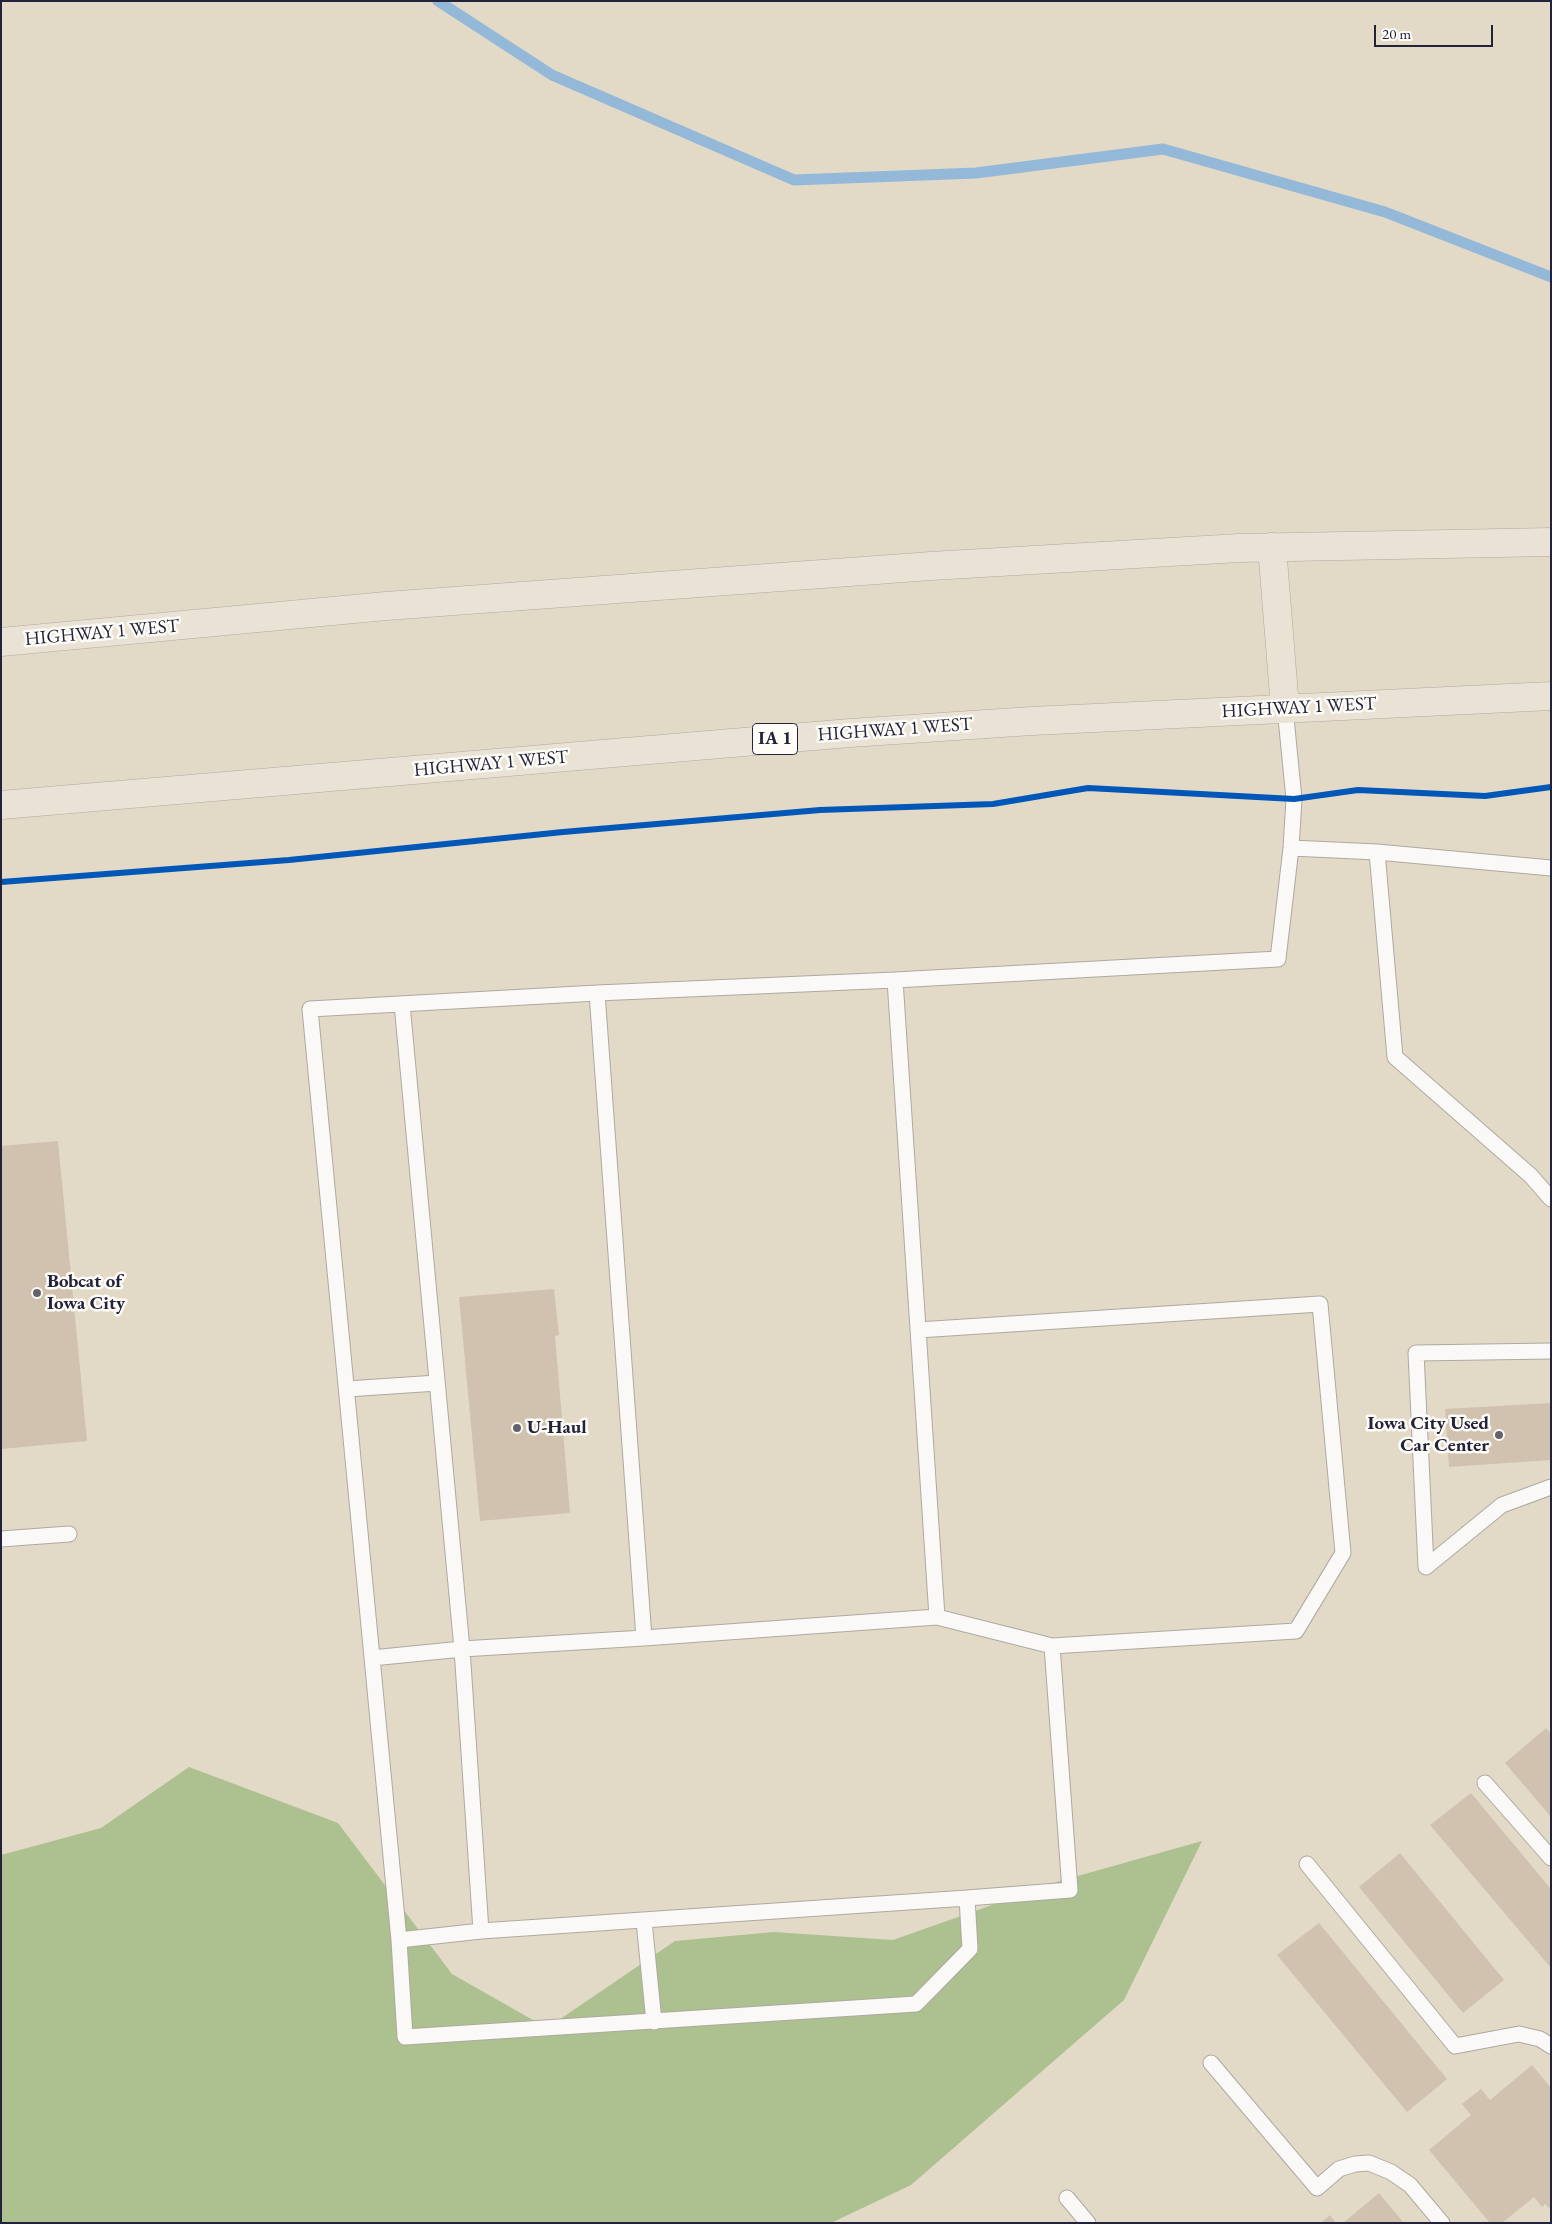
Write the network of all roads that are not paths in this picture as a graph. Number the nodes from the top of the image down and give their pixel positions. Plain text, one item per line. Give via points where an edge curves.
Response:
1 (1551, 542) edge
2 (1272, 547) junction
3 (1, 642) edge
4 (1551, 696) edge
5 (1285, 708) junction
6 (1, 805) edge
7 (1291, 848) junction
8 (1377, 852) junction
9 (1551, 868) edge
10 (895, 980) junction
11 (597, 993) junction
12 (402, 1004) junction
13 (1551, 1199) edge
14 (918, 1330) junction
15 (1551, 1351) edge
16 (437, 1383) junction
17 (347, 1389) junction
18 (1551, 1487) edge
19 (69, 1534) dead end
20 (1, 1538) edge
21 (937, 1618) junction
22 (644, 1638) junction
23 (1052, 1646) junction
24 (462, 1649) junction
25 (372, 1658) junction
26 (1485, 1783) dead end
27 (1551, 1858) edge
28 (1307, 1864) dead end
29 (967, 1898) junction
30 (644, 1921) junction
31 (481, 1931) junction
32 (399, 1940) junction
33 (654, 2022) junction
34 (1551, 2046) edge
35 (1211, 2063) dead end
36 (1067, 2198) dead end
37 (1088, 2223) edge
38 (1442, 2223) edge

1 - 2 main road, HIGHWAY 1 WEST
2 - 3 main road, HIGHWAY 1 WEST via 931,566 386,606
2 - 5 main road
4 - 5 main road, HIGHWAY 1 WEST / IA 1
5 - 6 main road, HIGHWAY 1 WEST / IA 1 via 850,733
5 - 7 lane via 1294,799
7 - 8 lane
7 - 10 lane via 1278,959
8 - 9 lane
8 - 13 lane via 1395,1057 1531,1176
10 - 11 lane
10 - 14 lane
11 - 12 lane
11 - 22 lane
12 - 16 lane
12 - 17 lane via 310,1010
14 - 21 lane
14 - 23 lane via 1320,1304 1343,1553 1296,1632
15 - 18 lane via 1416,1353 1426,1567 1502,1505
16 - 17 lane
16 - 24 lane
17 - 25 lane
19 - 20 lane
21 - 22 lane
21 - 23 lane
22 - 24 lane
23 - 29 lane via 1070,1890
24 - 25 lane
24 - 31 lane
25 - 32 lane
26 - 27 lane
28 - 34 lane via 1455,2046 1519,2034 1540,2039
29 - 30 lane
29 - 33 lane via 970,1949 916,2004
30 - 31 lane
30 - 33 lane
31 - 32 lane
32 - 33 lane via 405,2037
35 - 38 lane via 1317,2188 1339,2169 1369,2163 1410,2185
36 - 37 lane

